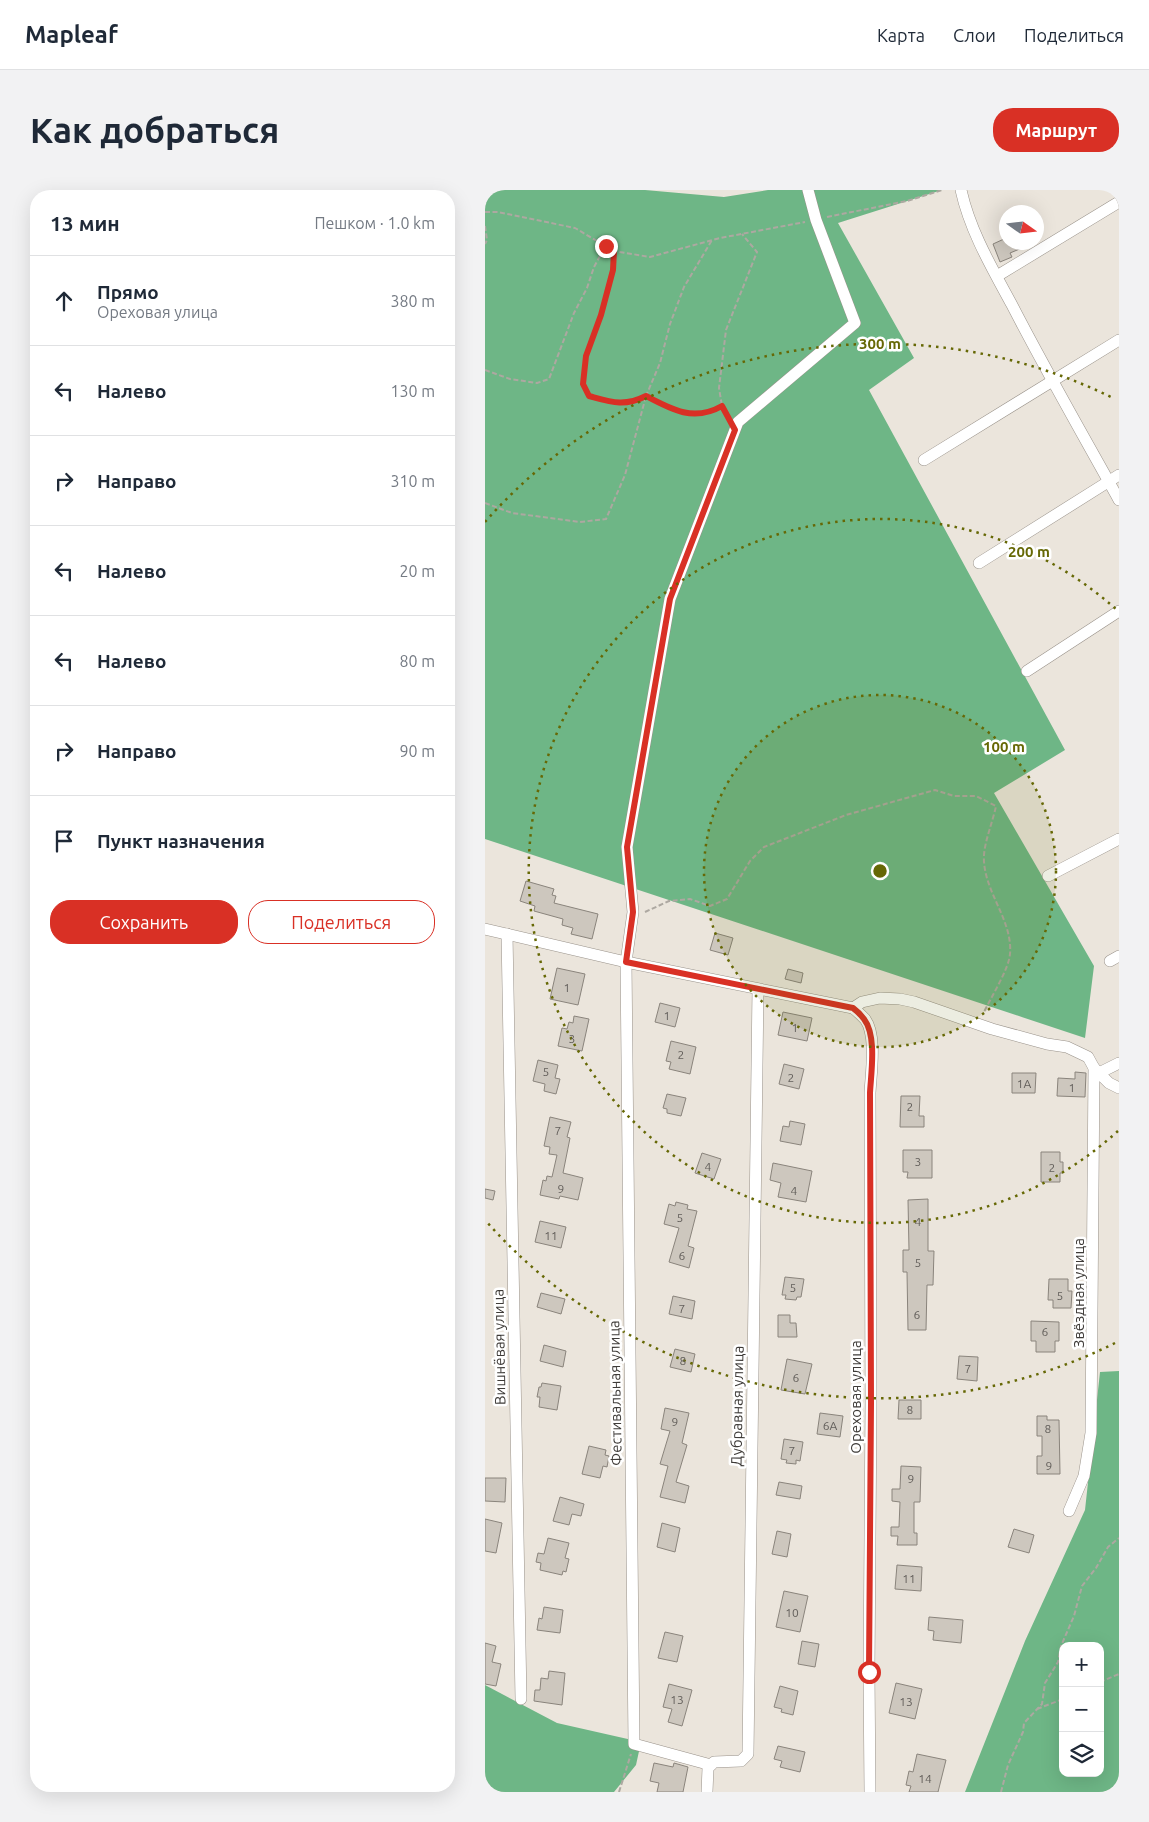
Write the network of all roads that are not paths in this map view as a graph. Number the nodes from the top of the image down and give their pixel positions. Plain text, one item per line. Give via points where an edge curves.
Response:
1 (808, 190) edge
2 (961, 190) edge
3 (1119, 202) edge
4 (997, 276) junction
5 (1119, 340) edge
6 (1052, 380) junction
7 (924, 460) dead end
8 (1119, 475) edge
9 (1109, 481) junction
10 (1119, 500) edge
11 (979, 563) dead end
12 (1119, 611) edge
13 (1027, 670) dead end
14 (1119, 839) edge
15 (1048, 876) dead end
16 (485, 929) edge
17 (507, 934) junction
18 (626, 962) junction
19 (758, 989) junction
20 (853, 1008) junction
21 (1119, 1062) edge
22 (1096, 1072) junction
23 (1119, 1088) edge
24 (1069, 1511) dead end
25 (521, 1699) dead end
26 (711, 1765) junction
27 (707, 1792) edge
28 (870, 1792) edge

1 - 18 street, Фестивальная улица via 855,323 737,422 670,599 627,847 633,912
2 - 4 street via 965,209
3 - 4 street
4 - 6 street
5 - 6 street
6 - 7 street
6 - 9 street
8 - 9 street
9 - 10 street
9 - 11 street
12 - 13 street
14 - 15 street
16 - 17 street
17 - 18 street
17 - 25 street, Вишнёвая улица
18 - 19 street
18 - 26 street, Фестивальная улица via 634,1744
19 - 20 street
19 - 26 street, Дубравная улица via 748,1754 741,1761 714,1762
20 - 22 street via 861,1002 880,998 914,1002 978,1024 1079,1051 1088,1057
20 - 28 street, Ореховая улица via 870,1029 872,1048
21 - 22 street
22 - 23 street
22 - 24 street, Звёздная улица via 1091,1433 1083,1476
26 - 27 street via 708,1768

